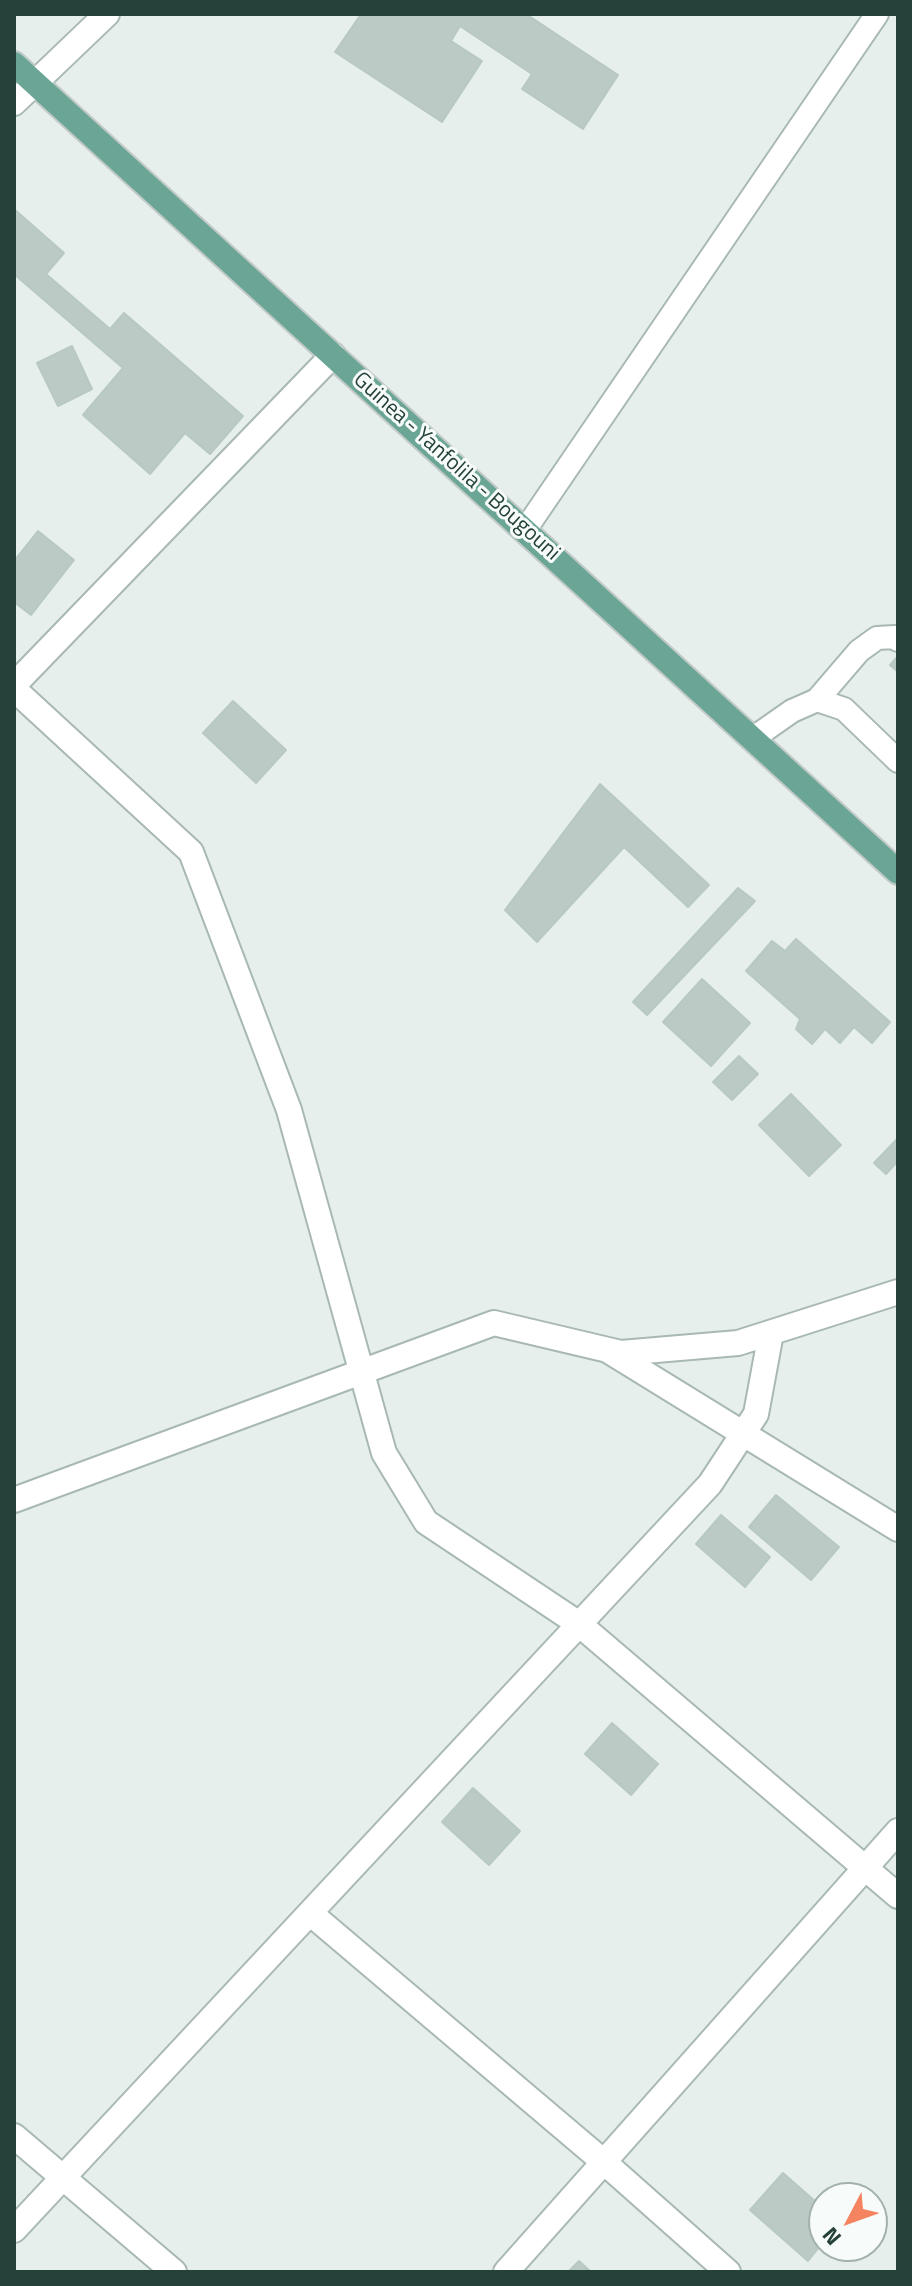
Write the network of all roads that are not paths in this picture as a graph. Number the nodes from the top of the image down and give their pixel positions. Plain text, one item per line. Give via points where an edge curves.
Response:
1 (107, 14) edge
2 (877, 14) edge
3 (14, 64) edge
4 (34, 82) junction
5 (14, 103) edge
6 (333, 355) junction
7 (525, 530) junction
8 (898, 640) edge
9 (14, 687) edge
10 (817, 700) junction
11 (752, 739) junction
12 (896, 755) edge
13 (898, 872) edge
14 (898, 1292) edge
15 (771, 1333) junction
16 (607, 1350) junction
17 (360, 1372) junction
18 (744, 1434) junction
19 (14, 1500) edge
20 (898, 1529) edge
21 (579, 1624) junction
22 (898, 1831) edge
23 (866, 1867) junction
24 (898, 1896) edge
25 (310, 1913) junction
26 (14, 2136) edge
27 (605, 2163) junction
28 (63, 2178) junction
29 (14, 2230) edge
30 (174, 2272) edge
31 (506, 2272) edge
32 (728, 2272) edge

1 - 4 street
2 - 7 lane
3 - 4 main road, Guinea - Yanfolila - Bougouni
4 - 5 street
4 - 6 main road, Guinea - Yanfolila - Bougouni
6 - 7 main road, Guinea - Yanfolila - Bougouni
6 - 9 street
7 - 11 main road, Guinea - Yanfolila - Bougouni
8 - 10 lane via 877,638 859,651
9 - 17 street via 191,852 289,1110
10 - 11 lane
10 - 12 lane via 844,709
11 - 13 main road, Guinea - Yanfolila - Bougouni
14 - 15 street
15 - 16 street via 738,1343
15 - 18 street via 756,1414
16 - 17 street via 494,1323
16 - 18 street
17 - 19 street
17 - 21 street via 384,1453 426,1522
18 - 20 street
18 - 21 street via 710,1484
21 - 23 street
21 - 25 street
22 - 23 street
23 - 24 street
23 - 27 street
25 - 27 street
25 - 28 street
26 - 28 street
27 - 31 street
27 - 32 street
28 - 29 street
28 - 30 street

